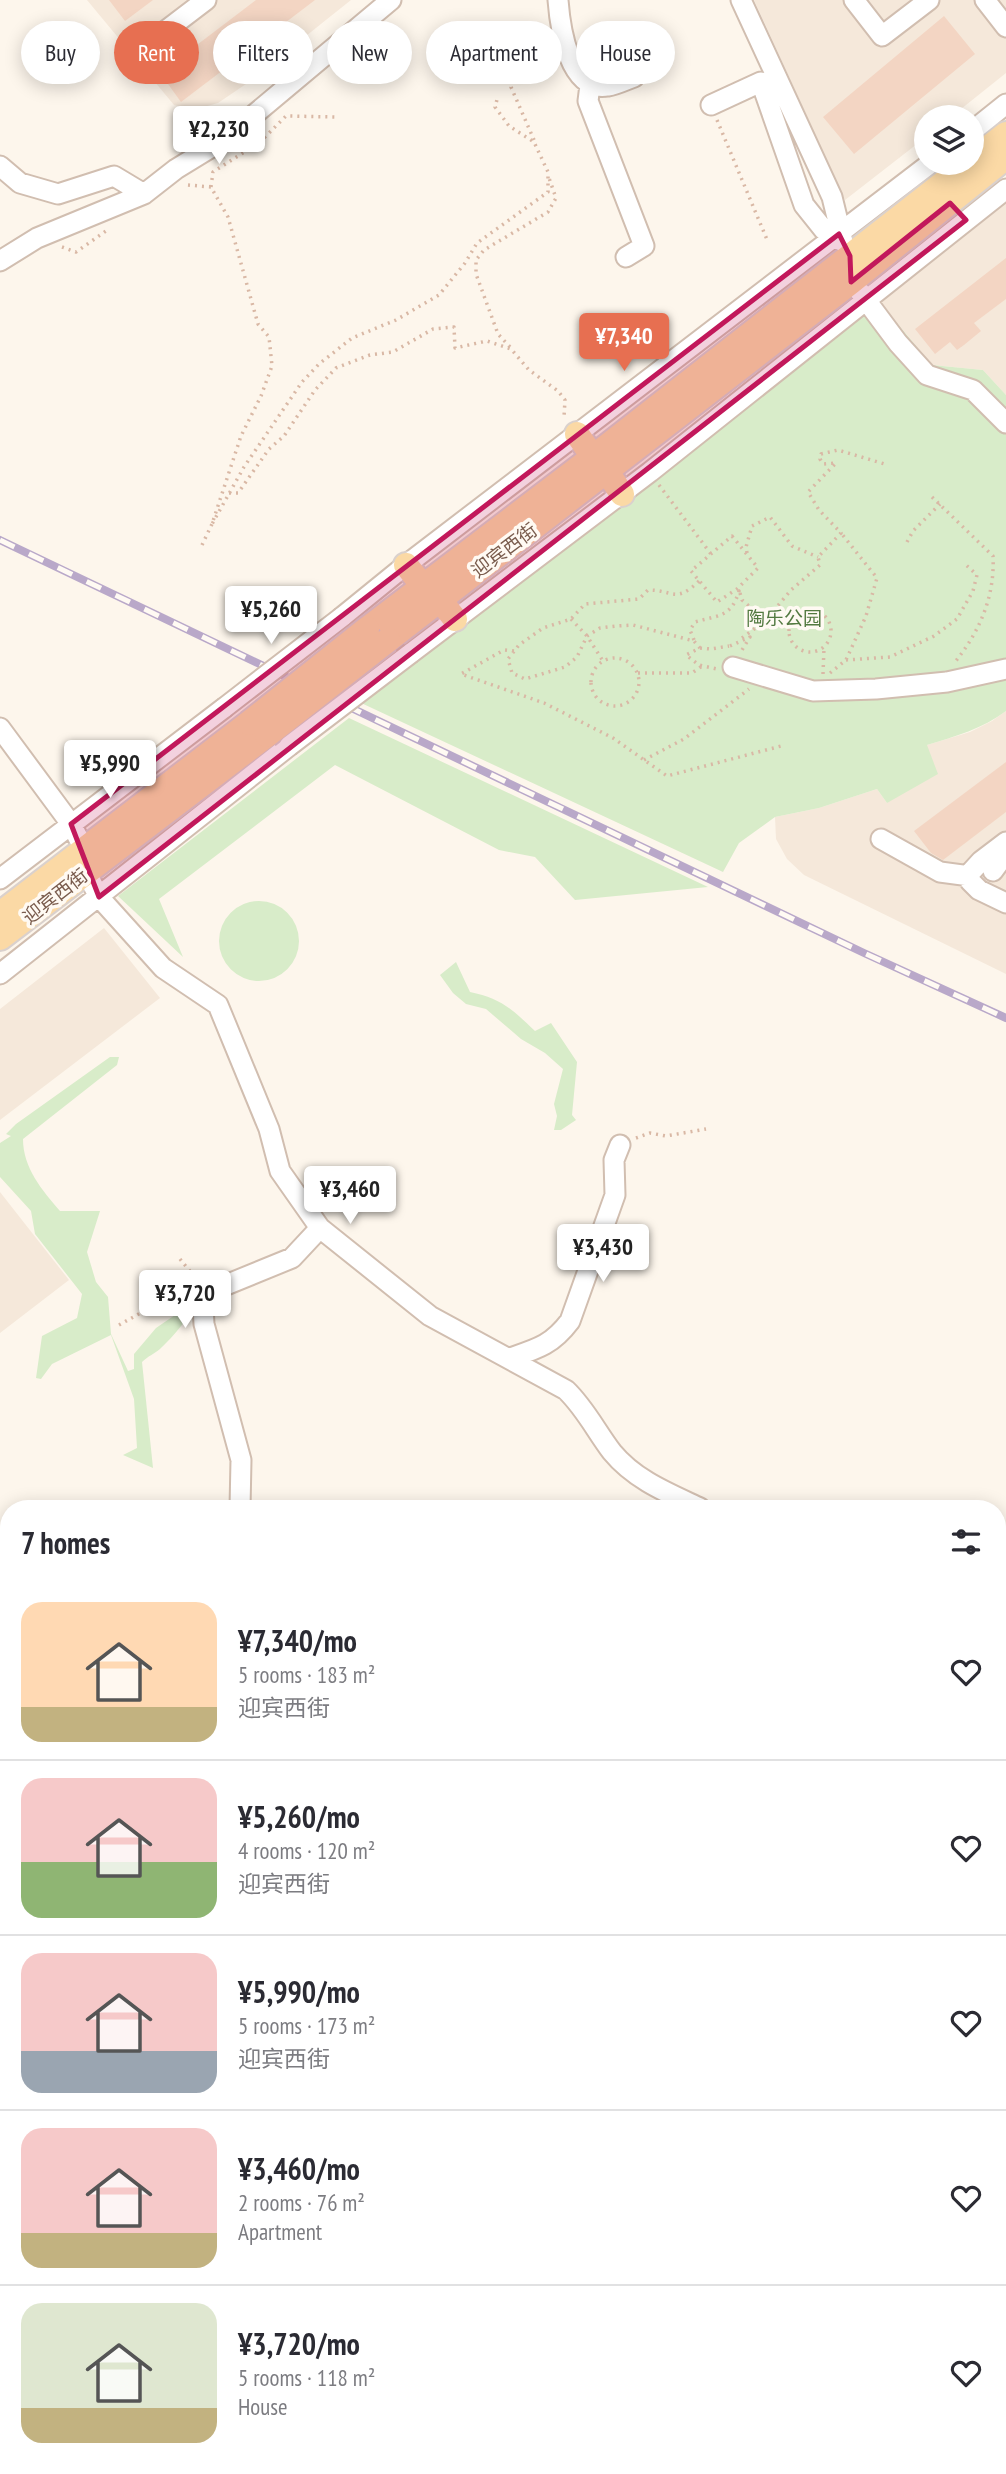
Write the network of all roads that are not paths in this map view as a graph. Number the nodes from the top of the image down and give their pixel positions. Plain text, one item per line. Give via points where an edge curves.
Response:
1 (206, 0) edge
2 (391, 0) edge
3 (558, 0) edge
4 (741, 0) edge
5 (854, 0) edge
6 (929, 0) edge
7 (985, 0) edge
8 (178, 21) edge
9 (1006, 27) edge
10 (614, 84) edge
11 (590, 85) junction
12 (1006, 104) edge
13 (711, 105) road end
14 (984, 122) edge
15 (1006, 134) edge
16 (984, 151) edge
17 (1006, 157) edge
18 (0, 166) edge
19 (918, 175) edge
20 (950, 175) edge
21 (1006, 189) edge
22 (144, 194) junction
23 (958, 211) junction
24 (844, 245) junction
25 (626, 257) dead end
26 (0, 261) edge
27 (859, 291) junction
28 (1006, 423) edge
29 (577, 434) junction
30 (600, 465) junction
31 (622, 494) junction
32 (406, 565) junction
33 (431, 593) junction
34 (455, 619) junction
35 (733, 667) road end
36 (1006, 669) edge
37 (0, 728) edge
38 (268, 735) junction
39 (71, 824) junction
40 (881, 839) dead end
41 (1006, 842) edge
42 (1006, 853) edge
43 (85, 860) junction
44 (993, 871) dead end
45 (970, 876) junction
46 (0, 878) edge
47 (99, 897) junction
48 (1006, 903) edge
49 (0, 914) edge
50 (0, 939) edge
51 (0, 974) edge
52 (620, 1145) road end
53 (320, 1228) junction
54 (510, 1358) junction
55 (240, 1500) edge
56 (684, 1500) edge

1 - 8 street
2 - 22 street via 225,139
3 - 11 street via 567,52 579,76
4 - 24 street via 832,197
5 - 6 street via 882,37
7 - 9 street
10 - 11 street
11 - 25 street via 588,101 644,246
12 - 14 street
13 - 24 street via 761,82 804,205 824,230
15 - 16 main road, 迎宾西街
17 - 23 main road, 迎宾西街
18 - 22 street via 20,183 58,194 114,176
19 - 24 street
20 - 24 main road, 迎宾西街
21 - 23 street
22 - 26 street via 37,238
23 - 27 main road, 迎宾西街
24 - 27 street
24 - 29 street
24 - 30 main road, 迎宾西街
27 - 28 street via 927,375 973,390
27 - 30 main road, 迎宾西街
27 - 31 street
29 - 30 main road
29 - 32 street
30 - 31 main road
30 - 33 main road, 迎宾西街
31 - 34 street
32 - 33 main road
32 - 39 street, bridge
33 - 34 main road
33 - 38 main road, 迎宾西街, bridge
34 - 38 street, bridge via 411,653
35 - 36 street via 813,691 947,682
37 - 39 street
38 - 43 main road, 迎宾西街
38 - 47 street
39 - 43 street
39 - 46 street
40 - 45 street via 940,872
41 - 45 street
42 - 44 street
43 - 47 street
43 - 49 main road, 迎宾西街
43 - 50 main road, 迎宾西街
45 - 48 street via 979,890
47 - 51 street
47 - 53 street via 163,968 218,1005 269,1129 279,1171
52 - 54 street via 614,1160 615,1195 570,1321 558,1337
53 - 54 street via 430,1316
53 - 55 street via 292,1258 221,1287 203,1306 241,1460
54 - 56 street via 566,1390 581,1404 613,1453 639,1478

